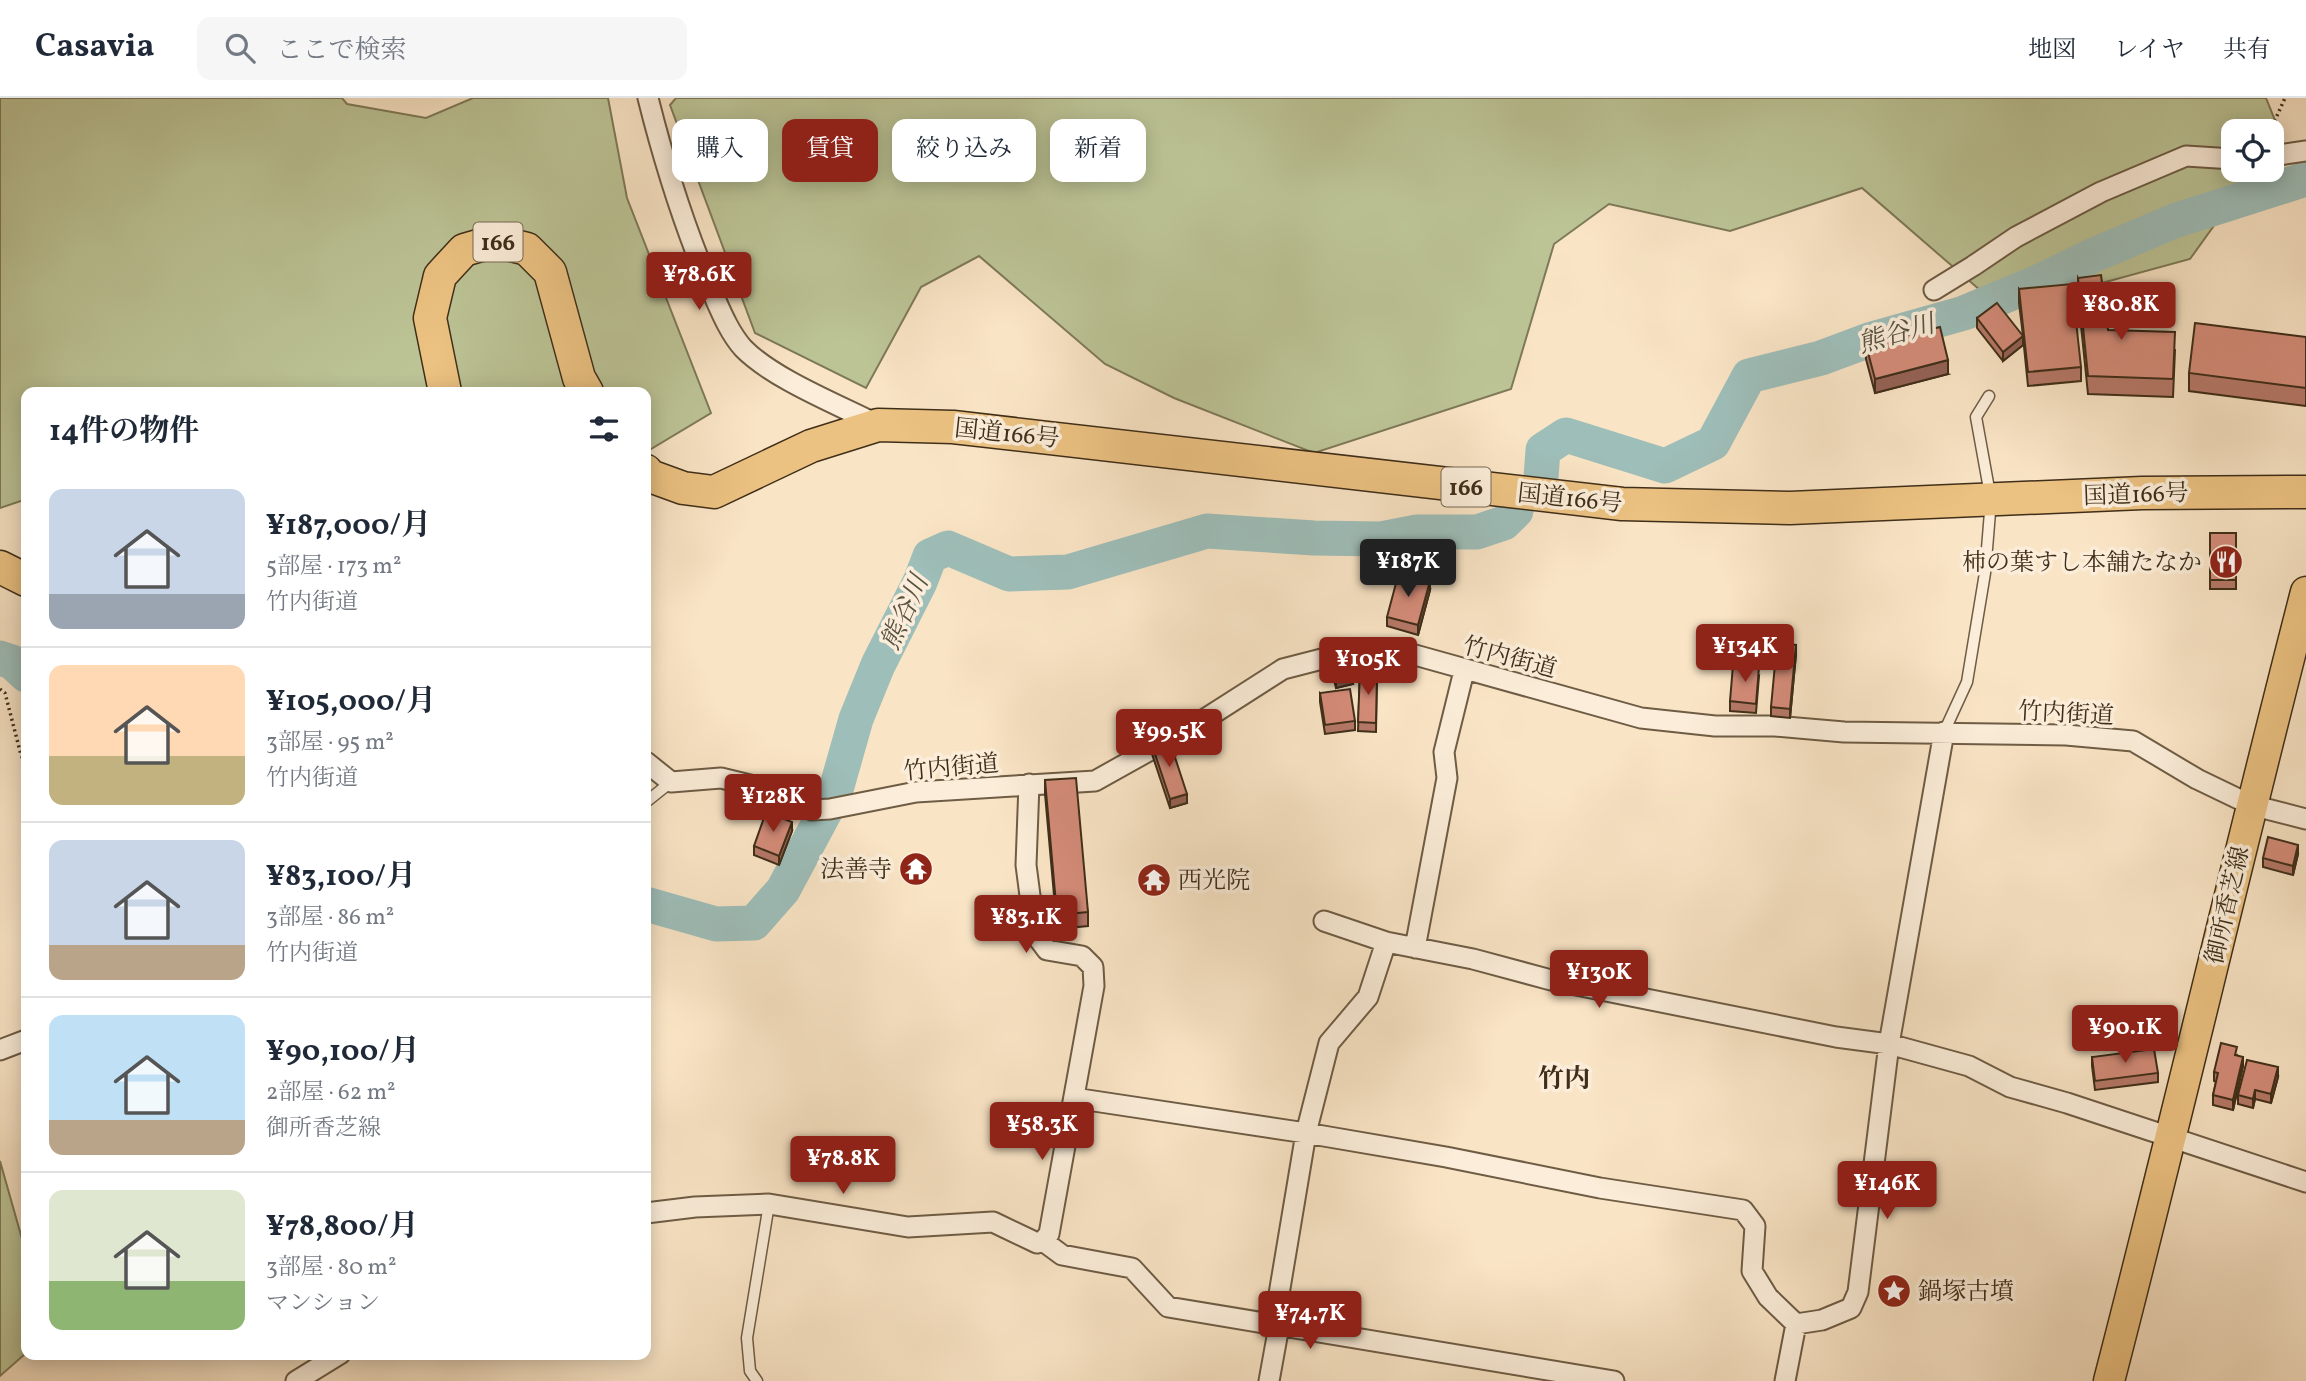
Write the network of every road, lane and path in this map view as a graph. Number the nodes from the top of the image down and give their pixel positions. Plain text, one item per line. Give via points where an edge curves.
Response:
1 (648, 98) edge
2 (2285, 98) edge
3 (2275, 119) edge
4 (2306, 151) edge
5 (2284, 154) edge
6 (2221, 158) edge
7 (1934, 290) dead end
8 (444, 387) edge
9 (584, 387) edge
10 (1989, 396) dead end
11 (878, 425) junction
12 (651, 476) edge
13 (2306, 492) edge
14 (1991, 500) junction
15 (0, 567) edge
16 (21, 578) edge
17 (2306, 592) edge
18 (1464, 671) junction
19 (0, 689) edge
20 (1944, 732) junction
21 (21, 755) edge
22 (651, 766) edge
23 (671, 782) junction
24 (1029, 784) junction
25 (651, 798) edge
26 (2251, 805) junction
27 (2306, 819) edge
28 (1324, 920) dead end
29 (1386, 942) junction
30 (1415, 947) junction
31 (21, 1042) edge
32 (1889, 1044) junction
33 (0, 1049) edge
34 (1074, 1098) junction
35 (1306, 1133) junction
36 (2172, 1138) junction
37 (2306, 1182) edge
38 (769, 1204) junction
39 (651, 1212) edge
40 (1043, 1241) junction
41 (1796, 1324) junction
42 (1279, 1326) junction
43 (330, 1360) edge
44 (296, 1381) edge
45 (757, 1381) edge
46 (1269, 1381) edge
47 (1614, 1381) edge
48 (1785, 1381) edge
49 (2109, 1381) edge

1 - 11 street via 697,256 723,316 743,347 774,372
2 - 3 path
4 - 5 street
6 - 7 street via 2186,156 2101,192 2016,237
8 - 9 highway, 166 via 430,318 440,276 464,250 495,242 527,249 550,272
10 - 14 lane via 1976,416
11 - 12 highway, 国道166号 / 166 via 811,446 714,492 683,488
11 - 14 highway, 国道166号 / 166 via 953,426 1622,504 1790,508
13 - 14 highway, 国道166号 / 166
14 - 20 lane via 1985,573 1967,682
15 - 16 highway
17 - 26 main road, 御所香芝線
18 - 20 street, 竹内街道 via 1641,718 1844,732
18 - 24 street, 竹内街道 via 1415,655 1353,651 1283,670 1095,781
18 - 30 street via 1444,752 1447,778
19 - 21 path
20 - 26 street, 竹内街道 via 2133,741
20 - 32 street
22 - 23 street
23 - 24 street, 竹内街道 via 721,778 821,809 916,792
23 - 25 lane
24 - 34 street via 1026,864 1035,934 1047,950 1083,956 1093,967 1094,986
26 - 27 street, 竹内街道
26 - 36 main road, 御所香芝線
28 - 29 street
29 - 30 street
29 - 35 street via 1368,997 1329,1043
30 - 32 street via 1650,1001
31 - 33 street
32 - 36 street via 1969,1066 2010,1087
32 - 41 street via 1858,1292 1851,1308
34 - 35 street
34 - 40 street via 1049,1234
35 - 41 street via 1743,1210 1755,1226 1752,1271 1768,1297
35 - 42 street via 1276,1311
36 - 37 street
36 - 49 main road, 御所香芝線
38 - 39 street
38 - 40 street via 908,1227 993,1222 1037,1243
38 - 45 lane via 747,1338 750,1371
40 - 42 street via 1062,1255 1132,1268 1168,1307
41 - 48 street
42 - 46 street
42 - 47 street
43 - 44 street

